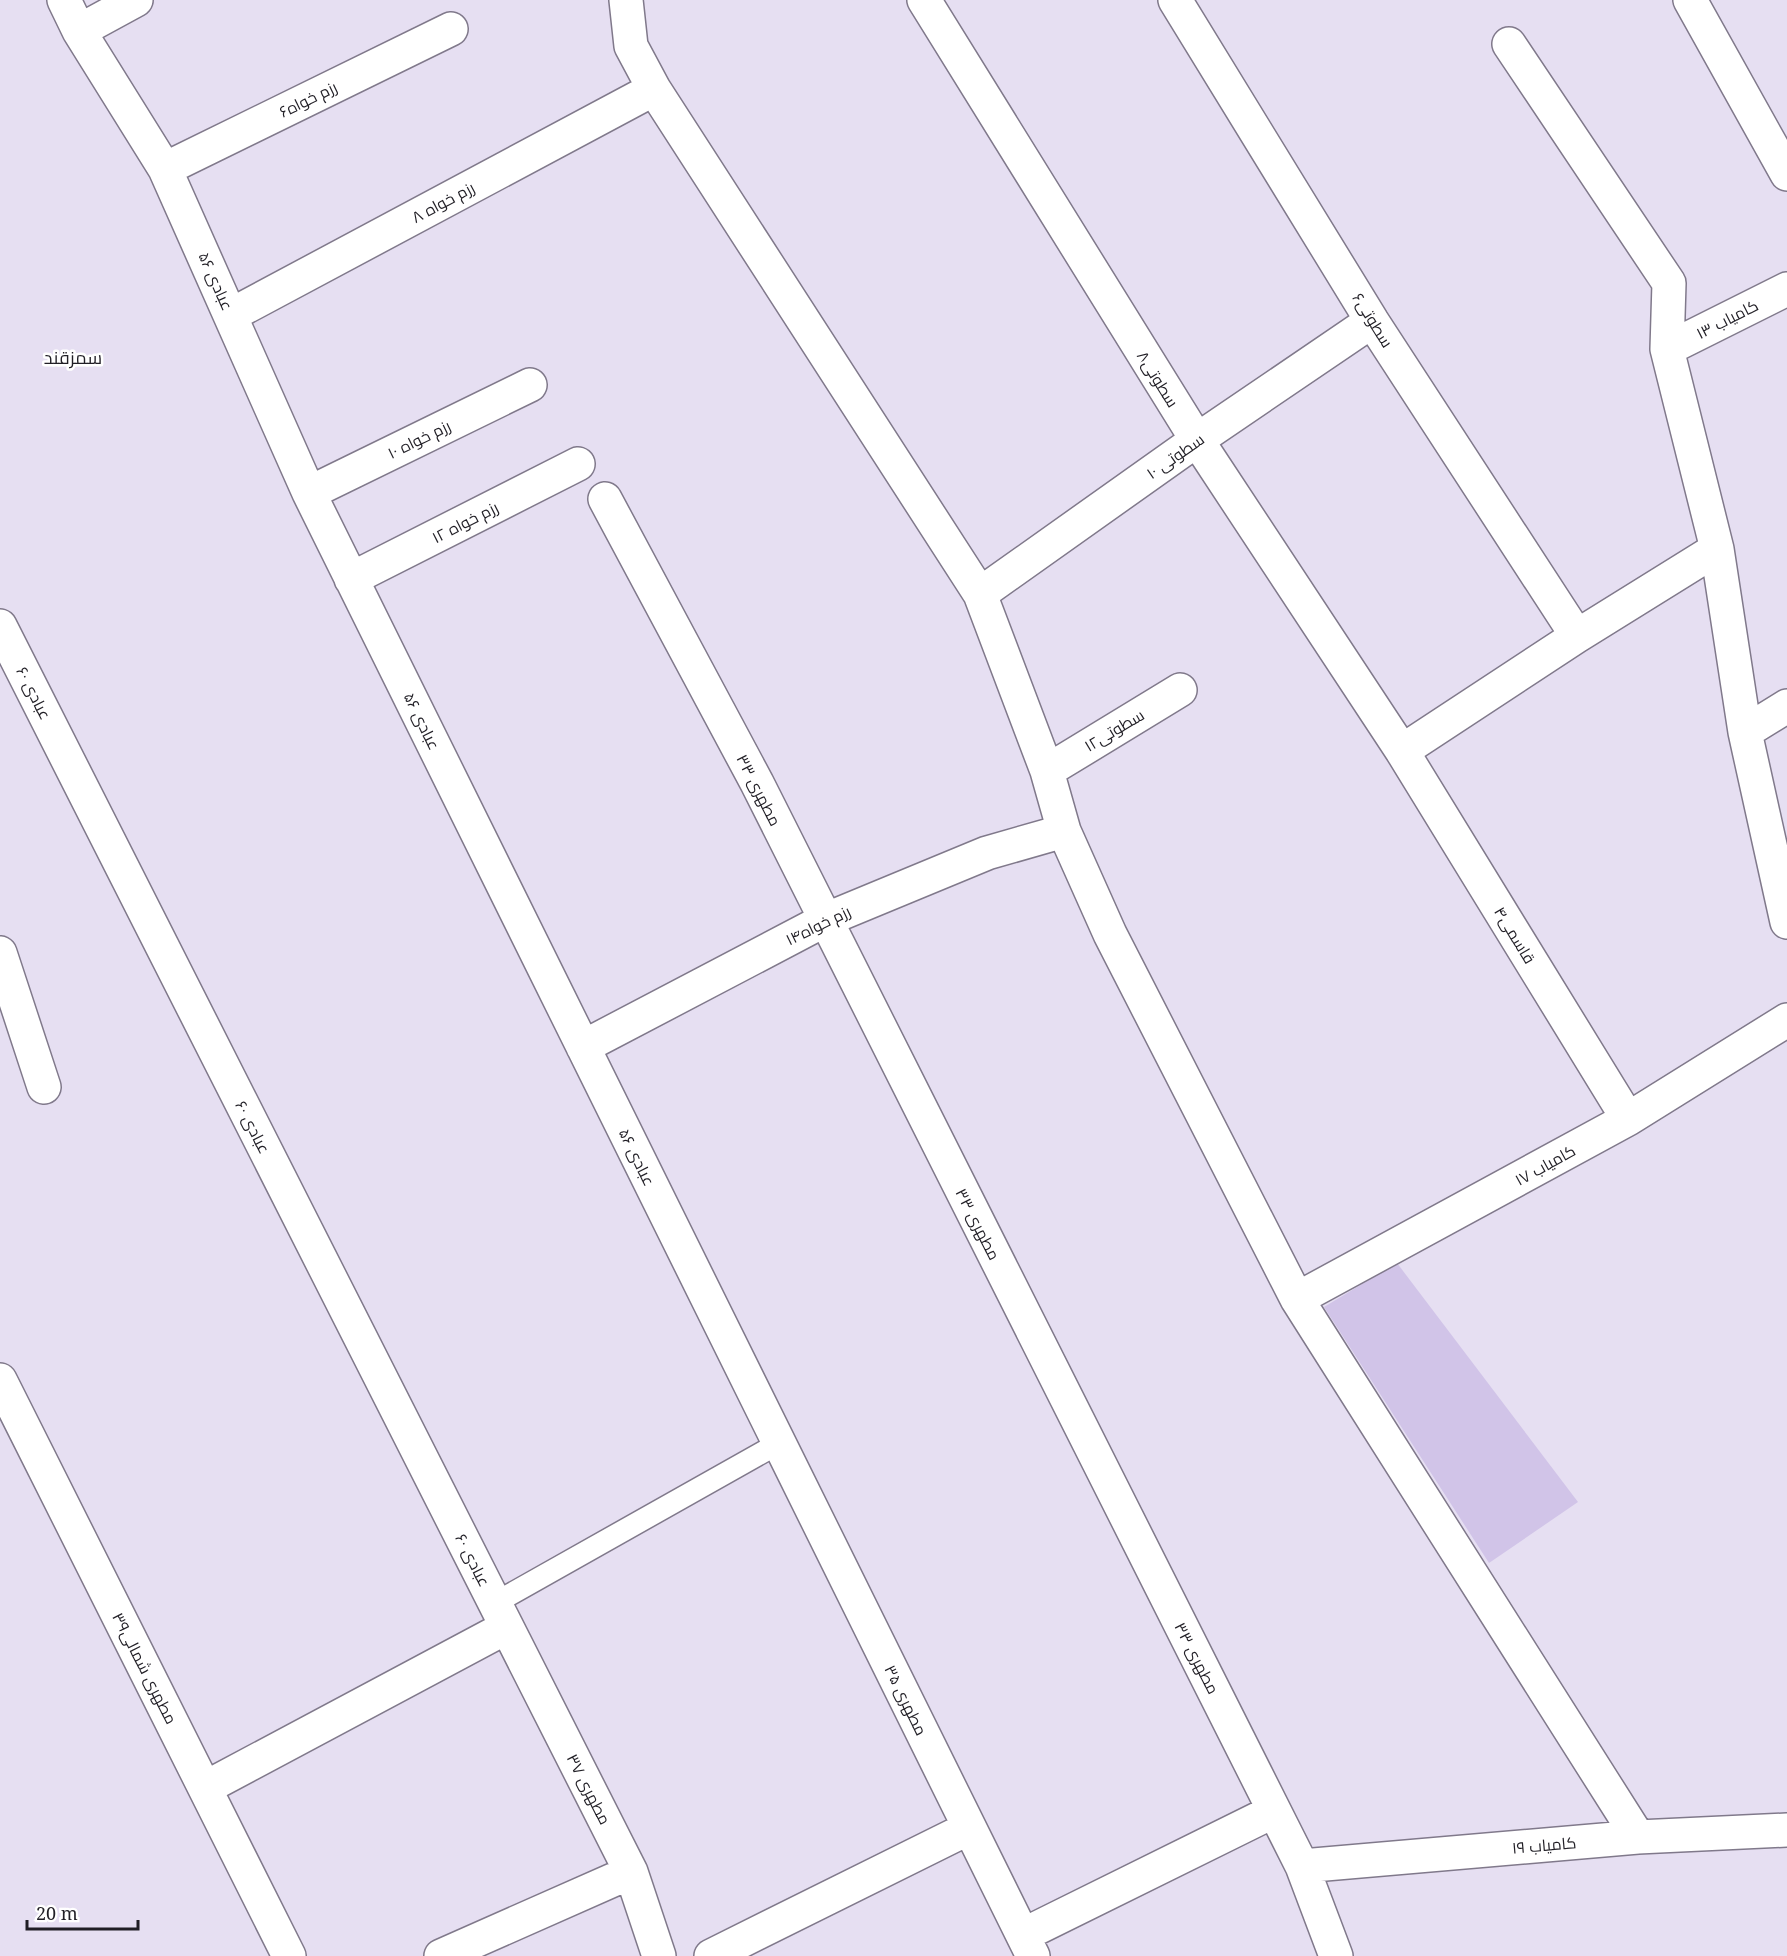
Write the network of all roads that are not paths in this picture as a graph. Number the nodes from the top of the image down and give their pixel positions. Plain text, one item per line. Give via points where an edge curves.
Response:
1 (64, 0) edge
2 (136, 0) edge
3 (626, 0) edge
4 (924, 0) edge
5 (1175, 0) edge
6 (1690, 0) edge
7 (451, 29) dead end
8 (79, 31) junction
9 (1509, 44) dead end
10 (654, 89) junction
11 (165, 169) junction
12 (1787, 174) edge
13 (1787, 289) edge
14 (231, 315) junction
15 (1372, 321) junction
16 (1667, 349) junction
17 (530, 385) dead end
18 (1197, 440) junction
19 (579, 465) dead end
20 (309, 494) junction
21 (605, 499) dead end
22 (1717, 549) junction
23 (351, 579) junction
24 (980, 594) junction
25 (0, 626) edge
26 (1576, 636) junction
27 (10, 668) edge
28 (1180, 690) dead end
29 (1787, 706) edge
30 (1745, 732) junction
31 (1402, 751) junction
32 (1047, 771) junction
33 (1064, 831) junction
34 (825, 920) junction
35 (1787, 922) edge
36 (0, 953) edge
37 (1787, 1020) edge
38 (583, 1047) junction
39 (44, 1087) dead end
40 (1628, 1119) junction
41 (1297, 1299) junction
42 (0, 1380) edge
43 (779, 1443) junction
44 (501, 1615) junction
45 (205, 1788) junction
46 (1274, 1811) junction
47 (969, 1828) junction
48 (1787, 1830) edge
49 (1638, 1837) junction
50 (1302, 1866) junction
51 (631, 1872) junction
52 (1028, 1945) edge
53 (289, 1956) edge
54 (441, 1956) edge
55 (659, 1956) edge
56 (711, 1956) edge
57 (1336, 1956) edge

1 - 8 street, عبادی ۵۶
2 - 8 street
3 - 10 street via 632,46
4 - 18 street, سطوتی۸
5 - 15 street, سطوتی۶
6 - 12 street
7 - 11 street, رزم خواه۶
8 - 11 street, عبادی ۵۶
9 - 16 street via 1669,283
10 - 14 street, رزم خواه ۸
10 - 24 street
11 - 14 street, عبادی ۵۶
13 - 16 street, کامیاب ۱۳
14 - 20 street, عبادی ۵۶
15 - 18 street, سطوتی ۱۰
15 - 26 street, سطوتی۶
16 - 22 street
17 - 20 street, رزم خواه ۱۰
18 - 24 street, سطوتی ۱۰
18 - 31 street, سطوتی۸
19 - 23 street, رزم خواه ۱۲
20 - 23 street, عبادی ۵۶
21 - 34 street, مطهری ۳۳ via 757,783
22 - 26 street
22 - 30 street
23 - 38 street, عبادی ۵۶
24 - 32 street
25 - 27 street, عبادی ۶۰
26 - 31 street
27 - 44 street, عبادی ۶۰
28 - 32 street, سطوتی۱۲
29 - 30 street
30 - 35 street
31 - 40 street, قاسمی۴
32 - 33 street
33 - 34 street, رزم خواه۱۴ via 987,854
33 - 41 street via 1110,934
34 - 38 street, رزم خواه۱۴
34 - 46 street, مطهری ۳۳
36 - 39 street
37 - 40 street, کامیاب ۱۷
38 - 43 street, عبادی ۵۶
40 - 41 street, کامیاب ۱۷
41 - 49 street
42 - 45 street, مطهری شمالی۳۹
43 - 44 lane
43 - 47 street, مطهری ۳۵
44 - 45 street
44 - 51 street, مطهری ۳۷
45 - 53 street, مطهری شمالی۳۹
46 - 50 street, مطهری ۳۳
46 - 52 street
47 - 52 street, مطهری ۳۵
47 - 56 street
48 - 49 street, کامیاب ۱۹
49 - 50 street, کامیاب ۱۹
50 - 57 street, مطهری ۳۳
51 - 54 street
51 - 55 street, مطهری ۳۷

